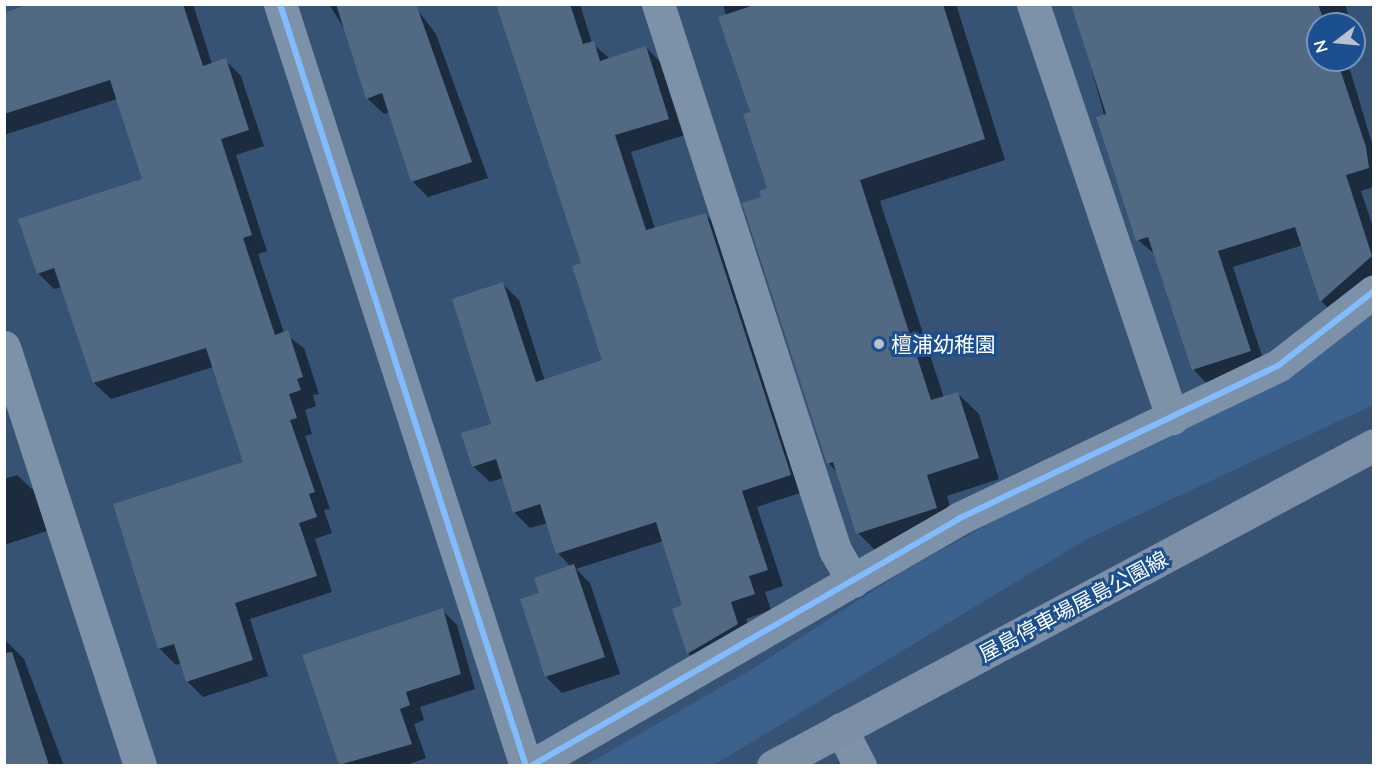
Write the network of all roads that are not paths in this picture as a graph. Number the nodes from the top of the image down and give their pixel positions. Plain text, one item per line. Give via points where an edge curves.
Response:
1 (280, 4) edge
2 (658, 4) edge
3 (1033, 4) edge
4 (1374, 291) edge
5 (4, 347) edge
6 (1172, 418) junction
7 (1374, 445) edge
8 (853, 581) junction
9 (841, 729) junction
10 (140, 765) edge
11 (526, 765) edge
12 (531, 765) edge
13 (773, 765) edge
14 (860, 765) edge

1 - 11 street
2 - 8 street via 835,550
3 - 6 street
4 - 6 street via 1279,366
5 - 10 street
6 - 8 street via 1004,495
7 - 9 main road, 屋島停車場屋島公園線
8 - 12 street
9 - 13 main road, 屋島停車場屋島公園線
9 - 14 street

